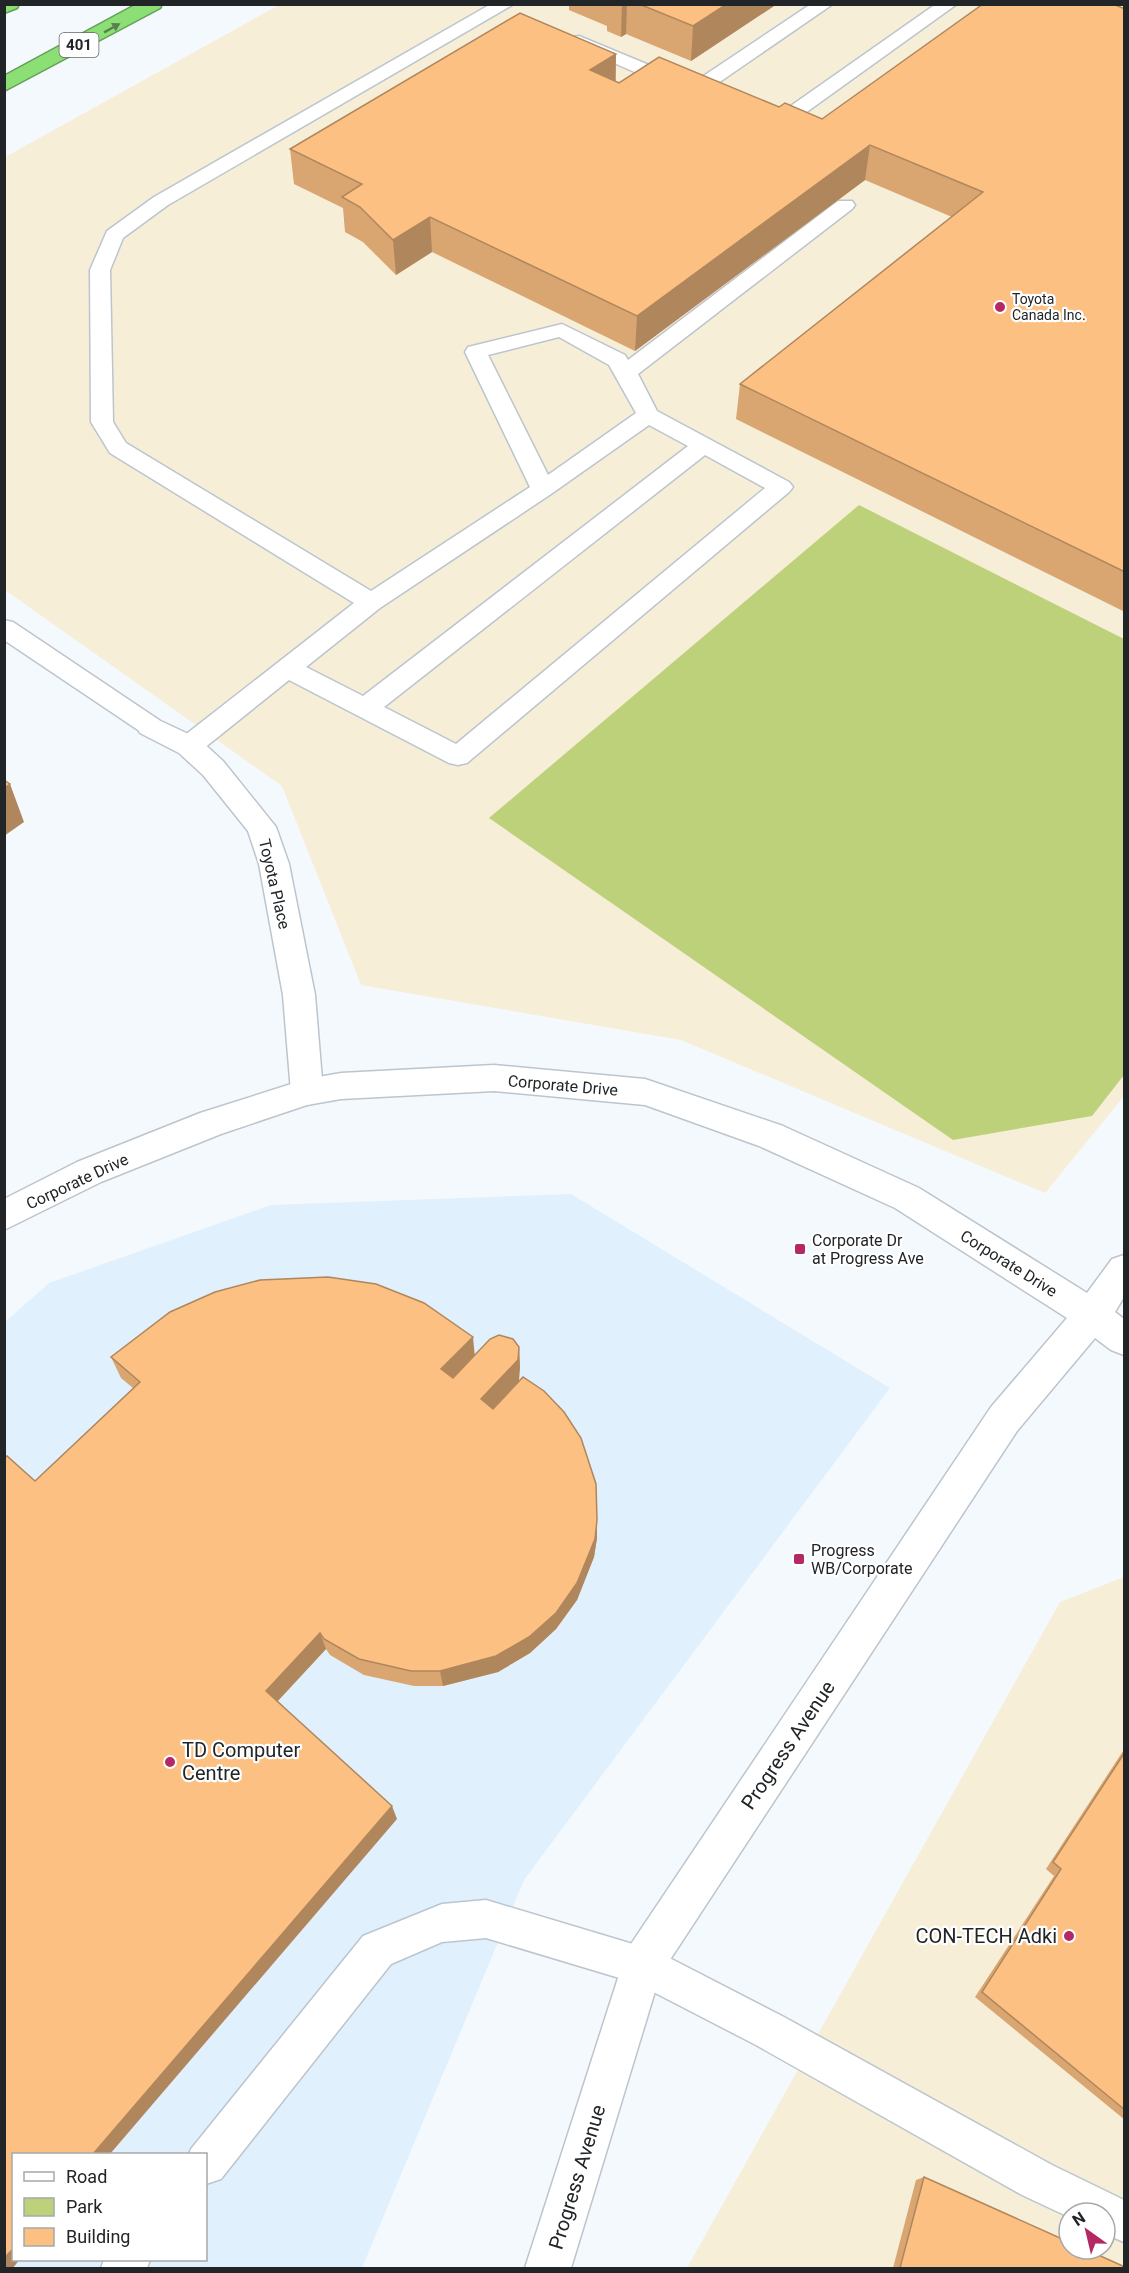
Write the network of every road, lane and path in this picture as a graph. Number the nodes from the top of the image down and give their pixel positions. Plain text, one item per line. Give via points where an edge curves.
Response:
1 (10, 4) edge
2 (153, 4) edge
3 (824, 4) edge
4 (948, 4) edge
5 (4, 7) edge
6 (508, 8) edge
7 (560, 32) edge
8 (4, 86) edge
9 (694, 91) junction
10 (725, 104) edge
11 (745, 112) edge
12 (845, 204) edge
13 (626, 372) junction
14 (648, 415) junction
15 (703, 445) junction
16 (543, 489) junction
17 (371, 602) junction
18 (4, 628) edge
19 (287, 668) junction
20 (365, 708) junction
21 (150, 726) joint
22 (189, 746) junction
23 (307, 1092) junction
24 (4, 1216) edge
25 (1125, 1270) edge
26 (1092, 1315) junction
27 (1125, 1340) edge
28 (642, 1965) junction
29 (207, 2163) edge
30 (1125, 2221) edge
31 (548, 2268) edge

1 - 5 highway
8 -> 2 highway, 401
3 - 9 lane
4 - 11 lane via 776,125
6 - 17 lane via 161,201 114,235 100,270 102,422 118,448
7 - 9 lane
9 - 10 lane
12 - 13 lane
13 - 14 lane
13 - 16 lane via 616,360 562,330 476,352
14 - 15 lane
14 - 16 lane
15 - 20 lane
15 - 20 lane via 782,487 458,756
16 - 17 lane
17 - 19 lane
18 - 21 lane
19 - 20 lane
19 - 22 lane
21 - 22 street, Toyota Place
22 - 23 street, Toyota Place via 213,768 261,827 271,855 299,995
23 - 24 street, Corporate Drive via 212,1123 88,1172
23 - 26 street, Corporate Drive via 341,1086 494,1078 645,1092 771,1136 907,1198
25 - 26 street, Progress Avenue
26 - 27 street, Corporate Drive
26 - 28 street, Progress Avenue via 1004,1419
28 - 29 lane via 486,1918 442,1923 377,1950
28 - 30 lane via 770,2031 1037,2180
28 - 31 street, Progress Avenue

